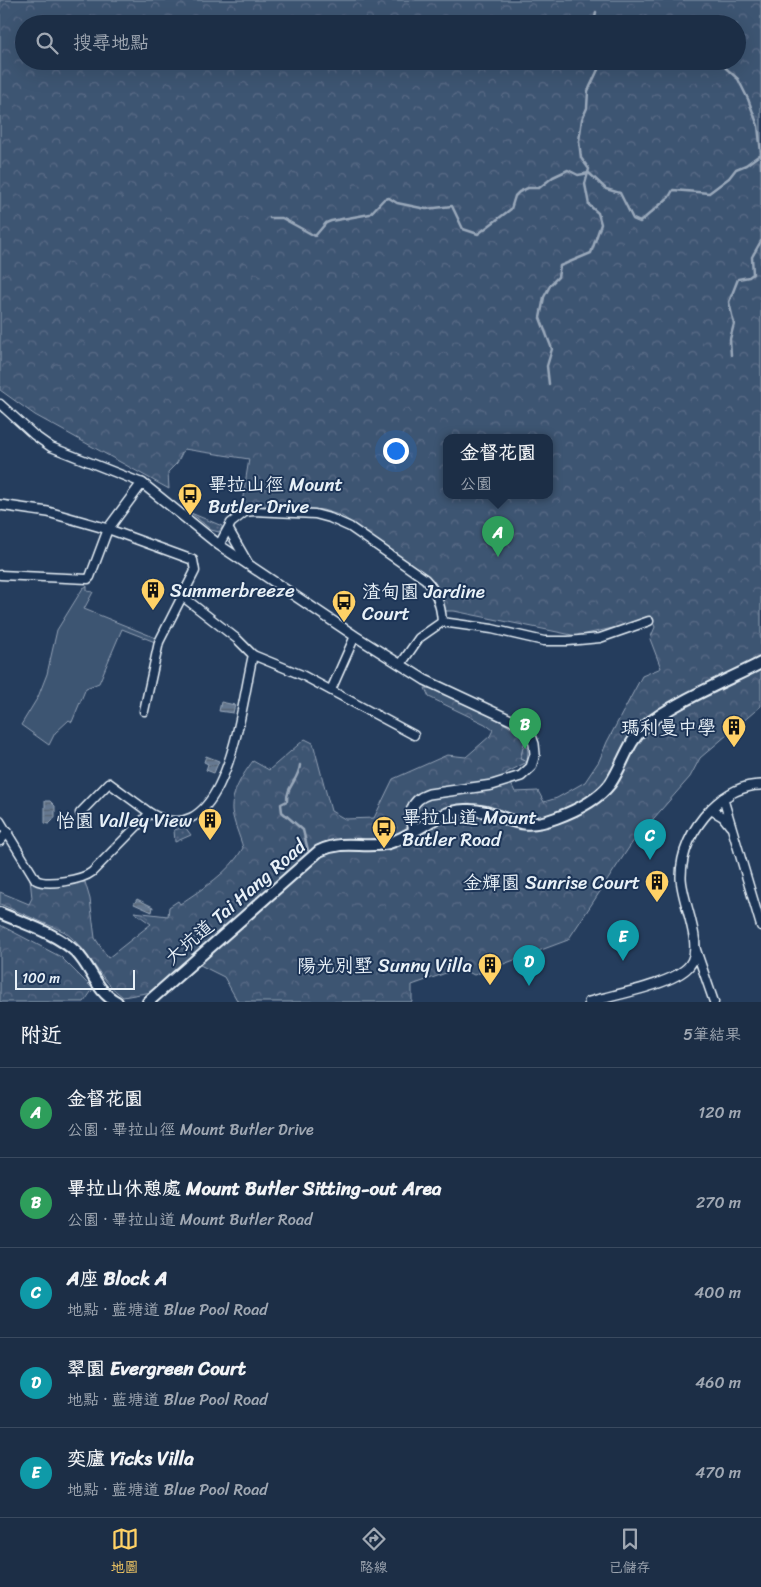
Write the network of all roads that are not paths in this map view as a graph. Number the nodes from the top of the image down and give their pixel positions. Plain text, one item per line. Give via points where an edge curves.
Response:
1 (0, 404) edge
2 (142, 483) junction
3 (0, 505) edge
4 (108, 529) junction
5 (229, 530) junction
6 (219, 546) junction
7 (250, 566) junction
8 (0, 574) edge
9 (182, 596) junction
10 (649, 621) dead end
11 (442, 622) junction
12 (355, 636) junction
13 (253, 654) junction
14 (761, 663) edge
15 (401, 664) junction
16 (331, 690) junction
17 (144, 711) dead end
18 (414, 734) dead end
19 (761, 785) edge
20 (723, 798) junction
21 (711, 810) junction
22 (80, 813) dead end
23 (150, 813) junction
24 (0, 821) edge
25 (733, 830) junction
26 (414, 831) junction
27 (8, 832) junction
28 (0, 841) edge
29 (0, 913) edge
30 (761, 926) edge
31 (695, 948) junction
32 (692, 963) junction
33 (705, 973) junction
34 (117, 1002) edge
35 (148, 1002) edge
36 (589, 1002) edge
37 (714, 1002) edge

1 - 2 street via 51,447
2 - 4 street
2 - 6 street
3 - 4 street via 48,512
4 - 8 street via 88,579
4 - 9 street via 193,560 195,570
5 - 6 street
5 - 7 street
5 - 11 street via 238,516 254,511 314,514 337,520 425,579 442,608
6 - 7 street
7 - 12 street
9 - 13 street
9 - 17 street via 157,649
10 - 11 street via 600,638 568,641 544,641
11 - 15 street via 419,638
12 - 15 street
12 - 16 street
13 - 16 street
13 - 23 street via 230,760 212,796 200,811 185,820 169,822
14 - 26 main road, 大坑道 Tai Hang Road via 667,711 646,726 632,741 606,788 576,810 527,825 478,811 456,811 438,816
15 - 26 street via 425,680 523,727 532,738 535,750 531,767 516,778 420,798 410,813
16 - 18 street
19 - 20 street via 743,788
20 - 21 street
20 - 25 street
21 - 25 street via 723,817
21 - 31 street via 689,839 682,864 683,898
22 - 23 street via 110,783
23 - 27 street via 92,872 72,880 36,880
24 - 27 street
25 - 30 street
26 - 35 main road, 大坑道 Tai Hang Road via 384,844 347,843 319,851
27 - 28 street
29 - 34 main road via 69,946 85,963 103,992
31 - 32 street
31 - 33 street
32 - 33 street
32 - 36 street via 681,974 668,979
33 - 37 street

